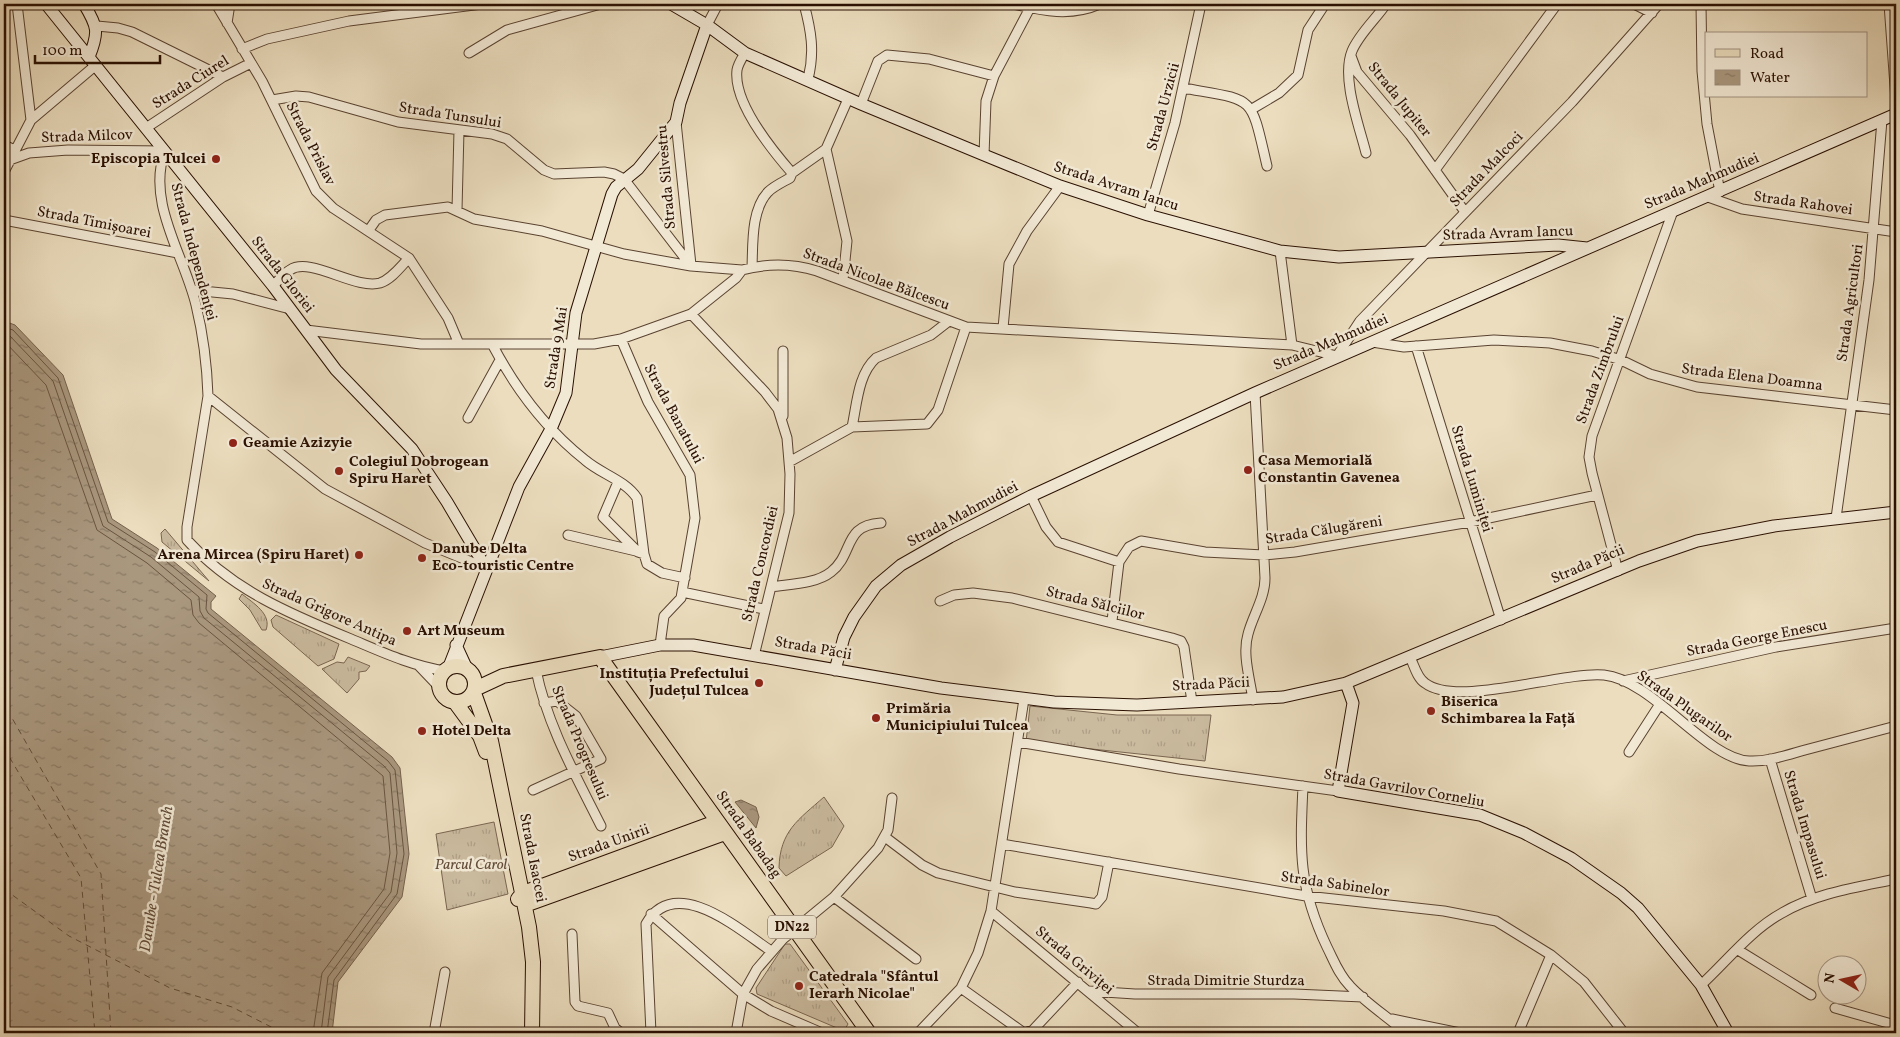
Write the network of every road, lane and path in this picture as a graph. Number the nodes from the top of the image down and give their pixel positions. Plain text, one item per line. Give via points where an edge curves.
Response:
1 (17, 4) edge
2 (46, 4) edge
3 (84, 4) edge
4 (216, 4) edge
5 (230, 4) edge
6 (482, 4) edge
7 (601, 4) edge
8 (671, 4) edge
9 (718, 4) edge
10 (804, 4) edge
11 (1013, 4) edge
12 (1100, 4) edge
13 (1201, 4) edge
14 (1325, 4) edge
15 (1386, 4) edge
16 (1557, 4) edge
17 (1634, 4) edge
18 (1659, 4) edge
19 (1701, 4) edge
20 (1889, 4) edge
21 (1031, 6) edge
22 (1652, 13) junction
23 (227, 23) junction
24 (707, 25) junction
25 (97, 26) junction
26 (242, 49) junction
27 (469, 53) dead end
28 (745, 53) junction
29 (1350, 56) junction
30 (93, 61) junction
31 (251, 63) junction
32 (994, 76) junction
33 (223, 77) junction
34 (808, 79) junction
35 (1183, 88) junction
36 (848, 99) junction
37 (272, 100) junction
38 (1896, 100) edge
39 (861, 104) junction
40 (1252, 109) junction
41 (1896, 114) edge
42 (31, 120) junction
43 (1882, 120) junction
44 (676, 122) junction
45 (146, 128) junction
46 (459, 130) junction
47 (4, 145) edge
48 (826, 149) junction
49 (15, 150) junction
50 (165, 150) junction
51 (1366, 153) dead end
52 (984, 155) junction
53 (7, 161) edge
54 (1267, 166) dead end
55 (1435, 170) junction
56 (4, 172) edge
57 (792, 173) junction
58 (624, 179) junction
59 (1060, 186) junction
60 (1720, 192) junction
61 (1708, 198) junction
62 (457, 210) junction
63 (1673, 211) junction
64 (1465, 212) junction
65 (1148, 215) junction
66 (4, 220) edge
67 (1875, 228) junction
68 (369, 230) junction
69 (1896, 232) edge
70 (596, 246) junction
71 (1588, 248) junction
72 (1280, 251) junction
73 (1426, 252) junction
74 (178, 253) junction
75 (409, 258) junction
76 (691, 266) junction
77 (752, 267) junction
78 (742, 270) junction
79 (843, 280) junction
80 (273, 286) junction
81 (192, 290) junction
82 (290, 309) junction
83 (691, 314) junction
84 (949, 321) junction
85 (966, 327) junction
86 (1003, 328) junction
87 (306, 330) junction
88 (621, 339) junction
89 (1372, 342) junction
90 (459, 344) junction
91 (492, 344) junction
92 (572, 344) junction
93 (1292, 346) junction
94 (1416, 346) junction
95 (782, 351) dead end
96 (1337, 356) junction
97 (500, 360) junction
98 (1620, 360) junction
99 (1255, 393) junction
100 (208, 396) junction
101 (1850, 405) junction
102 (1896, 410) edge
103 (468, 418) dead end
104 (783, 419) junction
105 (852, 427) junction
106 (551, 429) junction
107 (789, 462) junction
108 (618, 482) junction
109 (1597, 495) junction
110 (1031, 496) junction
111 (1896, 512) edge
112 (1836, 518) junction
113 (1470, 522) junction
114 (881, 523) dead end
115 (568, 534) dead end
116 (187, 540) joint
117 (641, 553) junction
118 (1264, 555) junction
119 (1119, 562) junction
120 (486, 568) junction
121 (1618, 571) junction
122 (685, 578) junction
123 (771, 587) junction
124 (682, 592) junction
125 (940, 601) dead end
126 (764, 609) junction
127 (1501, 620) junction
128 (1112, 621) junction
129 (1896, 628) edge
130 (456, 645) junction
131 (660, 645) junction
132 (754, 656) junction
133 (600, 657) junction
134 (1410, 657) junction
135 (419, 666) junction
136 (446, 670) junction
137 (536, 670) junction
138 (835, 670) junction
139 (470, 671) junction
140 (503, 676) junction
141 (1623, 681) junction
142 (1346, 683) junction
143 (439, 687) junction
144 (474, 691) junction
145 (1024, 699) junction
146 (1254, 700) junction
147 (455, 702) junction
148 (1192, 702) junction
149 (544, 703) junction
150 (1660, 704) junction
151 (1896, 726) edge
152 (1018, 742) junction
153 (1629, 752) dead end
154 (1770, 759) junction
155 (574, 772) junction
156 (1303, 786) junction
157 (533, 790) dead end
158 (1338, 791) junction
159 (892, 798) dead end
160 (716, 822) junction
161 (601, 826) dead end
162 (725, 833) junction
163 (885, 837) junction
164 (1002, 844) junction
165 (1109, 862) junction
166 (1896, 879) edge
167 (995, 888) junction
168 (1306, 896) junction
169 (834, 897) junction
170 (1812, 899) junction
171 (520, 901) junction
172 (991, 910) junction
173 (652, 914) junction
174 (794, 930) junction
175 (572, 934) dead end
176 (1738, 950) junction
177 (771, 951) junction
178 (1552, 954) junction
179 (916, 959) dead end
180 (445, 972) dead end
181 (1078, 982) junction
182 (1701, 985) junction
183 (961, 988) junction
184 (1089, 991) junction
185 (743, 994) junction
186 (1811, 996) dead end
187 (1363, 997) junction
188 (1835, 1008) dead end
189 (1390, 1019) junction
190 (1895, 1026) edge
191 (434, 1033) edge
192 (523, 1033) edge
193 (532, 1033) edge
194 (620, 1033) edge
195 (651, 1033) edge
196 (736, 1033) edge
197 (822, 1033) edge
198 (869, 1033) edge
199 (918, 1033) edge
200 (1024, 1033) edge
201 (1138, 1033) edge
202 (1406, 1033) edge
203 (1460, 1033) edge
204 (1518, 1033) edge
205 (1624, 1033) edge
206 (1728, 1033) edge

1 - 42 street
2 - 30 street, Strada Gloriei
3 - 25 street
4 - 23 street, Strada Prislav
5 - 23 street
6 - 26 street via 348,21 267,39
7 - 27 street via 507,30
8 - 24 street, Strada Avram Iancu
9 - 24 street, Strada Silvestru
10 - 34 street via 812,36
11 - 21 street
12 - 21 street via 1088,10 1059,13
13 - 35 street, Strada Urzicii
14 - 40 street via 1308,30 1298,75 1279,93
15 - 29 street, Strada Jupiter
16 - 55 street
17 - 22 street
18 - 22 street, Strada Malcoci
19 - 60 street via 1707,124
20 - 38 street
21 - 32 street
22 - 64 street, Strada Malcoci via 1572,102
23 - 26 street, Strada Prislav
24 - 28 street, Strada Avram Iancu
24 - 44 street, Strada Silvestru
25 - 30 street
25 - 33 street via 132,32
26 - 31 street, Strada Prislav
28 - 34 street, Strada Avram Iancu
28 - 57 street via 736,76 749,115
29 - 51 street via 1349,80
29 - 55 street, Strada Jupiter via 1358,72
30 - 42 street
30 - 45 street, Strada Gloriei
31 - 33 street, Strada Ciurel
31 - 37 street, Strada Prislav
32 - 39 street via 929,59 887,55 878,61
32 - 52 street via 986,102
33 - 45 street, Strada Ciurel
34 - 36 street, Strada Avram Iancu
35 - 40 street via 1236,97
35 - 65 street, Strada Urzicii
36 - 39 street, Strada Avram Iancu
36 - 48 street
37 - 46 street, Strada Tunsului via 309,97 398,122
37 - 68 street, Strada Prislav via 316,191 333,208
39 - 52 street, Strada Avram Iancu
40 - 54 street
41 - 43 street, Strada Mahmudiei
42 - 49 street
43 - 60 street, Strada Mahmudiei
43 - 67 street, Strada Agricultori
44 - 58 street, Strada 9 Mai via 638,169
44 - 76 street, Strada Silvestru
45 - 50 street, Strada Gloriei
46 - 58 street, Strada Tunsului via 507,139 544,170 554,174 604,172
46 - 62 street
47 - 49 street
48 - 57 street
48 - 79 street via 847,241
49 - 53 street
50 - 53 street, Strada Milcov via 68,150 29,153
50 - 74 street, Strada Independenței via 159,167 161,196
50 - 80 street, Strada Gloriei
52 - 59 street, Strada Avram Iancu
53 - 56 street
55 - 64 street, Strada Jupiter
57 - 77 street via 790,178 768,192 759,205
58 - 70 street, Strada 9 Mai via 612,194
58 - 76 street
59 - 65 street, Strada Avram Iancu
59 - 86 street via 1023,238 1009,264
60 - 61 street, Strada Mahmudiei
61 - 63 street, Strada Mahmudiei
61 - 67 street, Strada Rahovei via 1742,209
62 - 68 street via 442,207 385,215 376,220
62 - 70 street via 474,219 542,231
63 - 71 street, Strada Mahmudiei
63 - 98 street, Strada Zimbrului
64 - 73 street, Strada Malcoci
65 - 72 street, Strada Avram Iancu
66 - 74 street, Strada Timișoarei
67 - 69 street, Strada Rahovei
67 - 101 street, Strada Agricultori
68 - 75 street, Strada Prislav
70 - 76 street
70 - 92 street, Strada 9 Mai via 576,313
71 - 73 street, Strada Avram Iancu via 1558,245
71 - 89 street, Strada Mahmudiei
72 - 73 street, Strada Avram Iancu via 1339,257
72 - 93 street
73 - 96 street, Strada Malcoci via 1360,321
74 - 81 street, Strada Independenței
75 - 80 street via 392,276 379,283 296,267
75 - 90 street, Strada Prislav via 448,318
76 - 78 street
77 - 78 street, Strada Nicolae Bălcescu
77 - 79 street, Strada Nicolae Bălcescu via 796,265
78 - 83 street, Strada Nicolae Bălcescu
79 - 84 street, Strada Nicolae Bălcescu
80 - 82 street, Strada Gloriei
81 - 82 street via 233,294
81 - 100 street, Strada Independenței via 204,352
82 - 87 street, Strada Gloriei
83 - 88 street, Strada Nicolae Bălcescu
83 - 104 street, Strada Concordiei via 765,392
84 - 85 street, Strada Nicolae Bălcescu
84 - 105 street via 931,335 876,358 870,364 863,378
85 - 86 street, Strada Nicolae Bălcescu
85 - 105 street via 938,410 927,424
86 - 93 street, Strada Nicolae Bălcescu
87 - 90 street, Strada Nicolae Bălcescu via 392,341
87 - 120 street, Strada Gloriei via 349,385 412,450
88 - 92 street, Strada Nicolae Bălcescu
88 - 122 street, Strada Banatului via 648,402 690,475 695,518
89 - 94 street, Strada Elena Doamna
89 - 96 street, Strada Mahmudiei
90 - 91 street, Strada Nicolae Bălcescu
91 - 92 street, Strada Nicolae Bălcescu
91 - 97 street
92 - 106 street, Strada 9 Mai via 566,393
93 - 96 street, Strada Nicolae Bălcescu
94 - 98 street, Strada Elena Doamna via 1494,340 1530,341 1592,350
94 - 113 street, Strada Luminiței
95 - 104 street, Strada Concordiei
96 - 99 street, Strada Mahmudiei
97 - 103 street
97 - 106 street via 519,390
98 - 101 street, Strada Elena Doamna via 1657,377 1697,387
98 - 109 street, Strada Zimbrului via 1592,436 1589,457
99 - 110 street, Strada Mahmudiei
99 - 118 street
100 - 116 street, Strada Independenței
100 - 120 street via 325,489 425,543
101 - 102 street, Strada Elena Doamna
101 - 112 street, Strada Agricultori
104 - 107 street, Strada Concordiei
105 - 107 street
106 - 108 street via 589,464
106 - 120 street, Strada 9 Mai via 519,487
107 - 123 street, Strada Concordiei via 789,513
108 - 117 street via 637,498
108 - 117 street via 603,517
109 - 113 street, Strada Călugăreni
109 - 121 street, Strada Zimbrului
110 - 119 street via 1046,528 1058,542
110 - 138 street, Strada Mahmudiei via 918,554 876,586 844,637
111 - 112 street, Strada Păcii
112 - 121 street, Strada Păcii via 1707,538 1670,549
113 - 118 street, Strada Călugăreni
113 - 127 street, Strada Luminiței
114 - 123 street via 859,529 848,543 841,561 824,576
115 - 117 street
116 - 135 street, Strada Grigore Antipa via 218,570 248,592 286,612
117 - 122 street via 653,569
118 - 119 street, Strada Călugăreni via 1205,552 1141,541 1129,548
118 - 146 street via 1265,589 1246,646
119 - 128 street
120 - 130 street, Strada 9 Mai
121 - 127 street, Strada Păcii
122 - 124 street, Strada Banatului
123 - 126 street, Strada Concordiei
124 - 126 street
124 - 131 street, Strada Banatului via 664,616
125 - 128 street, Strada Sălciilor via 963,594 983,594
126 - 132 street, Strada Concordiei
127 - 134 street, Strada Păcii
128 - 148 street, Strada Sălciilor via 1181,641 1187,659
129 - 141 street, Strada George Enescu via 1776,647
130 - 136 street, Strada 9 Mai
130 - 139 street
131 - 132 street, Strada Păcii via 693,645
131 - 133 street, Strada Păcii
132 - 138 street, Strada Păcii
133 - 137 main road, Strada Păcii
133 - 160 main road, Strada Babadag / DN22
134 - 141 street, Strada Plugarilor via 1424,682 1450,690 1502,689 1593,674
134 - 142 street, Strada Păcii
135 - 136 street, Strada Grigore Antipa
135 - 143 street, Strada Grigore Antipa
136 - 139 main road via 454,666
136 - 143 main road via 440,678
137 - 140 main road, Strada Păcii
137 - 149 street, Strada Progresului
138 - 145 street, Strada Păcii
139 - 140 main road, Strada Păcii
139 - 144 main road
140 - 144 main road, Strada Păcii
141 - 150 street, Strada Plugarilor
142 - 146 street, Strada Păcii via 1313,692
142 - 158 street via 1352,703
143 - 147 main road via 446,699
144 - 147 main road via 464,701
144 - 171 main road, Strada Isaccei via 492,741
145 - 148 street, Strada Păcii via 1100,705
145 - 152 street
146 - 148 street, Strada Păcii
147 - 171 main road, Strada Isaccei via 480,736 486,752 512,881
149 - 155 street, Strada Progresului
149 - 155 street via 557,701 573,712 601,759
150 - 153 street
150 - 154 street, Strada Plugarilor via 1720,750 1736,758 1748,761
151 - 154 street, Strada Plugarilor
152 - 156 street, Strada Gavrilov Corneliu
152 - 164 street
154 - 170 street, Strada Impasului
155 - 157 street
155 - 161 street, Strada Progresului
156 - 158 street, Strada Gavrilov Corneliu
156 - 168 street via 1300,848
158 - 182 street, Strada Gavrilov Corneliu via 1480,815 1544,842 1621,893 1638,908
159 - 163 street
160 - 162 main road, Strada Babadag / DN22
160 - 171 main road, Strada Unirii
162 - 171 main road, Strada Unirii
162 - 174 main road, Strada Babadag / DN22
163 - 167 street via 932,870
163 - 169 street
164 - 165 street, Strada Sabinelor
164 - 167 street
165 - 167 street via 1102,897 1096,904
165 - 168 street, Strada Sabinelor
166 - 170 street
167 - 172 street
168 - 178 street, Strada Sabinelor via 1444,911 1496,921
168 - 187 street via 1338,971
169 - 174 street
169 - 179 street
170 - 176 street via 1780,914
171 - 192 main road, Strada Isaccei via 525,994
171 - 193 main road, Strada Isaccei via 532,944
172 - 181 street, Strada Griviței
172 - 183 street via 973,966
173 - 177 street via 665,906 704,908
173 - 185 street
173 - 195 street via 646,924
174 - 177 street
174 - 198 main road, Strada Babadag / DN22
175 - 194 street via 574,1002 578,1006 608,1013 614,1028
176 - 182 street
176 - 186 street
177 - 185 street
178 - 204 street
178 - 205 street, Strada Sabinelor via 1584,982
180 - 191 street
181 - 184 street, Strada Griviței
181 - 200 street via 1033,1030
182 - 206 street, Strada Gavrilov Corneliu
183 - 199 street
183 - 200 street
184 - 187 street, Strada Dimitrie Sturdza
184 - 201 street, Strada Griviței
185 - 196 street
185 - 197 street via 771,1011
187 - 189 street
188 - 190 street
189 - 202 street
189 - 203 street

